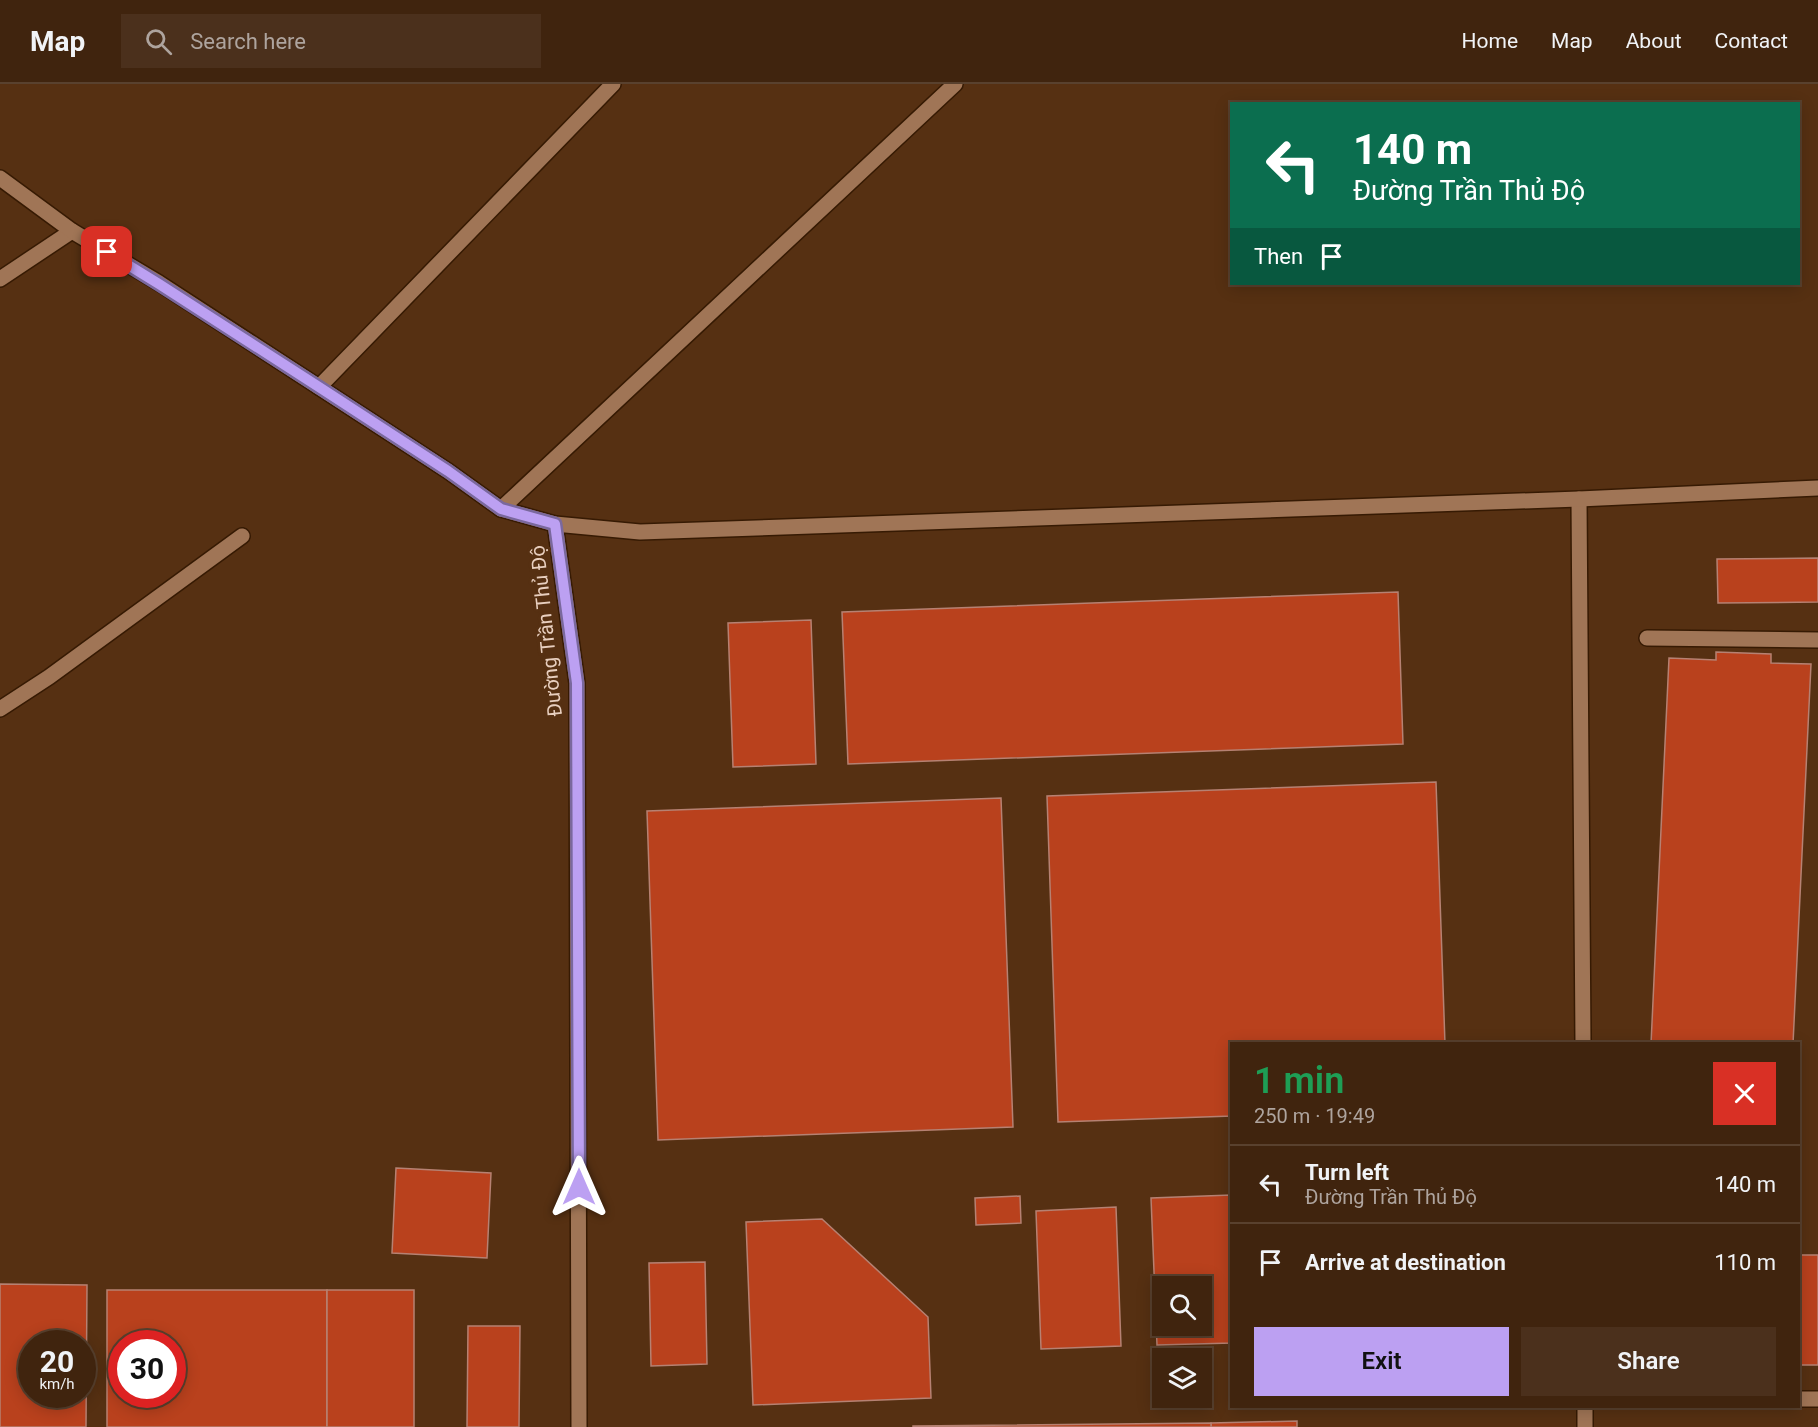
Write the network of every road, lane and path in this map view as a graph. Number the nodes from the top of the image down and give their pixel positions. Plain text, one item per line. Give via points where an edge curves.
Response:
1 (613, 84) edge
2 (955, 84) edge
3 (0, 178) edge
4 (72, 231) junction
5 (0, 279) edge
6 (319, 387) junction
7 (1818, 488) edge
8 (1579, 499) junction
9 (501, 509) junction
10 (555, 524) junction
11 (242, 536) dead end
12 (1647, 638) dead end
13 (1818, 640) edge
14 (0, 709) edge
15 (1583, 1042) edge
16 (1800, 1399) edge
17 (1818, 1399) edge
18 (1585, 1408) edge
19 (579, 1427) edge
20 (1585, 1427) edge

1 - 6 street
2 - 9 street
3 - 4 street, Đường Trần Thủ Độ
4 - 5 street
4 - 6 street, Đường Trần Thủ Độ
6 - 9 street, Đường Trần Thủ Độ
7 - 8 street
8 - 10 street via 640,532
8 - 15 street
9 - 10 street, Đường Trần Thủ Độ
10 - 19 street, Đường Trần Thủ Độ via 577,683
11 - 14 street
12 - 13 street
16 - 17 street
18 - 20 street

